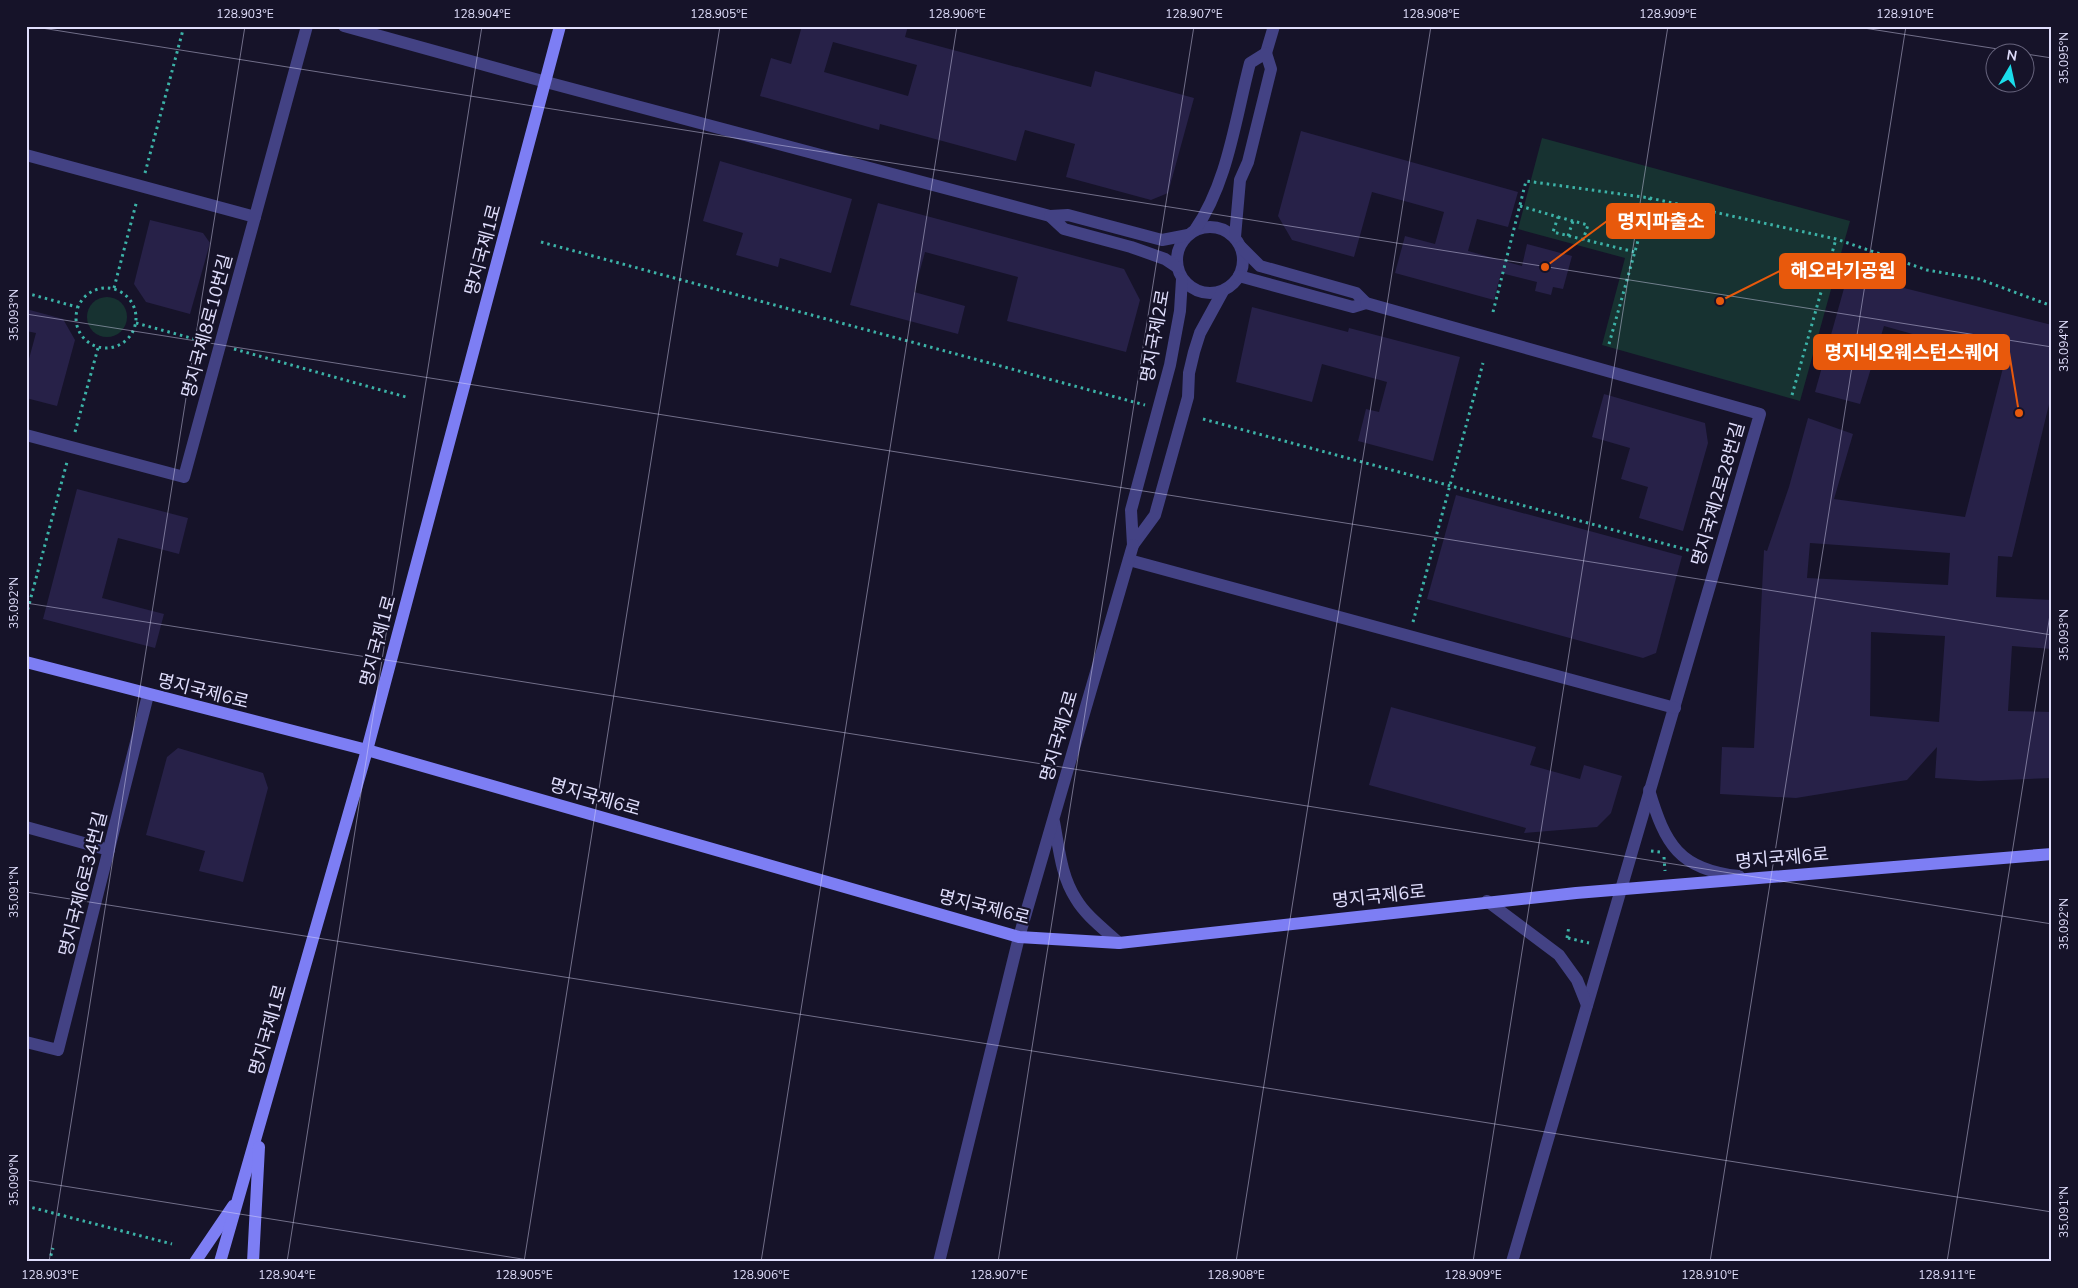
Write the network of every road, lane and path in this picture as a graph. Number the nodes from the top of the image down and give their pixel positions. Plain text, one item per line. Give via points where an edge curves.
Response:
1 (184, 26) edge
2 (307, 26) edge
3 (344, 26) edge
4 (560, 26) edge
5 (1274, 26) edge
6 (1266, 53) junction
7 (546, 82) junction
8 (26, 155) edge
9 (144, 174) dead end
10 (1650, 198) junction
11 (138, 199) dead end
12 (1520, 206) junction
13 (1050, 216) junction
14 (255, 217) junction
15 (1558, 217) junction
16 (1573, 220) junction
17 (1192, 233) junction
18 (1568, 236) junction
19 (1836, 238) junction
20 (1583, 240) junction
21 (541, 242) dead end
22 (1238, 242) junction
23 (1635, 252) junction
24 (1180, 273) junction
25 (1239, 276) junction
26 (114, 288) junction
27 (1223, 291) junction
28 (26, 293) edge
29 (1366, 303) junction
30 (2052, 306) edge
31 (77, 307) junction
32 (1493, 312) dead end
33 (136, 323) junction
34 (202, 341) dead end
35 (1609, 344) dead end
36 (98, 348) junction
37 (234, 349) dead end
38 (1483, 363) dead end
39 (1792, 395) dead end
40 (406, 396) dead end
41 (1146, 405) dead end
42 (1203, 420) dead end
43 (75, 432) dead end
44 (26, 435) edge
45 (68, 462) dead end
46 (1450, 486) junction
47 (1133, 545) junction
48 (1699, 553) dead end
49 (1129, 560) junction
50 (26, 616) edge
51 (1413, 622) dead end
52 (26, 662) edge
53 (148, 695) junction
54 (1675, 708) junction
55 (366, 750) junction
56 (1649, 790) junction
57 (1054, 817) junction
58 (26, 827) edge
59 (109, 850) junction
60 (1664, 852) dead end
61 (2052, 854) edge
62 (1666, 874) dead end
63 (1754, 878) junction
64 (1620, 889) junction
65 (1487, 901) junction
66 (1569, 926) dead end
67 (1019, 938) junction
68 (1568, 938) junction
69 (1118, 943) junction
70 (1566, 943) dead end
71 (1589, 943) dead end
72 (1586, 1005) junction
73 (26, 1042) edge
74 (260, 1124) junction
75 (240, 1195) junction
76 (26, 1206) edge
77 (172, 1244) dead end
78 (53, 1248) dead end
79 (49, 1262) edge
80 (195, 1262) edge
81 (220, 1262) edge
82 (253, 1262) edge
83 (939, 1262) edge
84 (1512, 1262) edge

1 - 9 path
2 - 14 street, 명지국제8로10번길
3 - 7 street
4 - 7 street, 명지국제1로
5 - 6 street
6 - 17 street via 1250,63 1222,177 1211,204
6 - 22 street via 1271,69 1248,162 1240,180
7 - 13 street
7 - 55 street, 명지국제1로
8 - 14 street
10 - 12 path via 1526,181
10 - 19 path
10 - 23 path
11 - 26 path
12 - 15 path
12 - 32 path
13 - 17 street via 1068,215 1162,240
13 - 24 street via 1064,229 1164,259
14 - 44 street, 명지국제8로10번길 via 184,477
15 - 16 path
15 - 18 path via 1554,232
16 - 18 path
16 - 20 path via 1588,225
17 - 22 street via 1205,227 1216,227 1226,230
17 - 24 street via 1179,246 1176,257
18 - 20 path
19 - 30 path via 1927,270 1979,279
19 - 39 path
20 - 23 path
21 - 41 path
22 - 25 street via 1243,267
22 - 29 street, 명지국제2로28번길 via 1260,266 1356,293
23 - 35 path
24 - 27 street via 1190,287 1201,292
24 - 47 street, 명지국제2로 via 1180,311 1170,365 1131,510
25 - 27 street via 1232,286
25 - 29 street, 명지국제2로28번길 via 1353,308
26 - 31 path via 96,289 81,299
26 - 33 path via 134,305
27 - 47 street, 명지국제2로 via 1200,333 1194,352 1188,397 1155,515
28 - 31 path
29 - 54 street, 명지국제2로28번길 via 1760,414
31 - 36 path via 75,317 81,336
33 - 34 path
33 - 36 path via 127,340 108,348
36 - 43 path
37 - 40 path
38 - 46 path
42 - 46 path
45 - 50 path
46 - 48 path
46 - 51 path
47 - 49 street, 명지국제2로
49 - 54 street
49 - 57 street, 명지국제2로
52 - 53 street, 명지국제6로
53 - 55 street, 명지국제6로
53 - 59 street, 명지국제6로34번길
54 - 56 street, 명지국제2로28번길
55 - 67 street, 명지국제6로
55 - 74 street, 명지국제1로
56 - 63 street via 1660,826 1670,845 1682,857 1711,872
56 - 64 street, 명지국제2로28번길
57 - 67 street, 명지국제2로
57 - 69 street via 1064,875 1071,891 1083,909
58 - 59 street
59 - 73 street, 명지국제6로34번길 via 58,1050
60 - 62 path
61 - 63 street, 명지국제6로
63 - 64 street, 명지국제6로
64 - 65 street, 명지국제6로
64 - 72 street, 명지국제2로28번길
65 - 69 street, 명지국제6로
65 - 72 street via 1559,956 1577,980
66 - 68 path
67 - 69 street, 명지국제6로
67 - 83 street, 명지국제2로
68 - 70 path
68 - 71 path
72 - 84 street, 명지국제2로28번길
74 - 75 street, 명지국제1로
74 - 82 street
75 - 80 street
75 - 81 street, 명지국제1로
76 - 77 path
78 - 79 path

